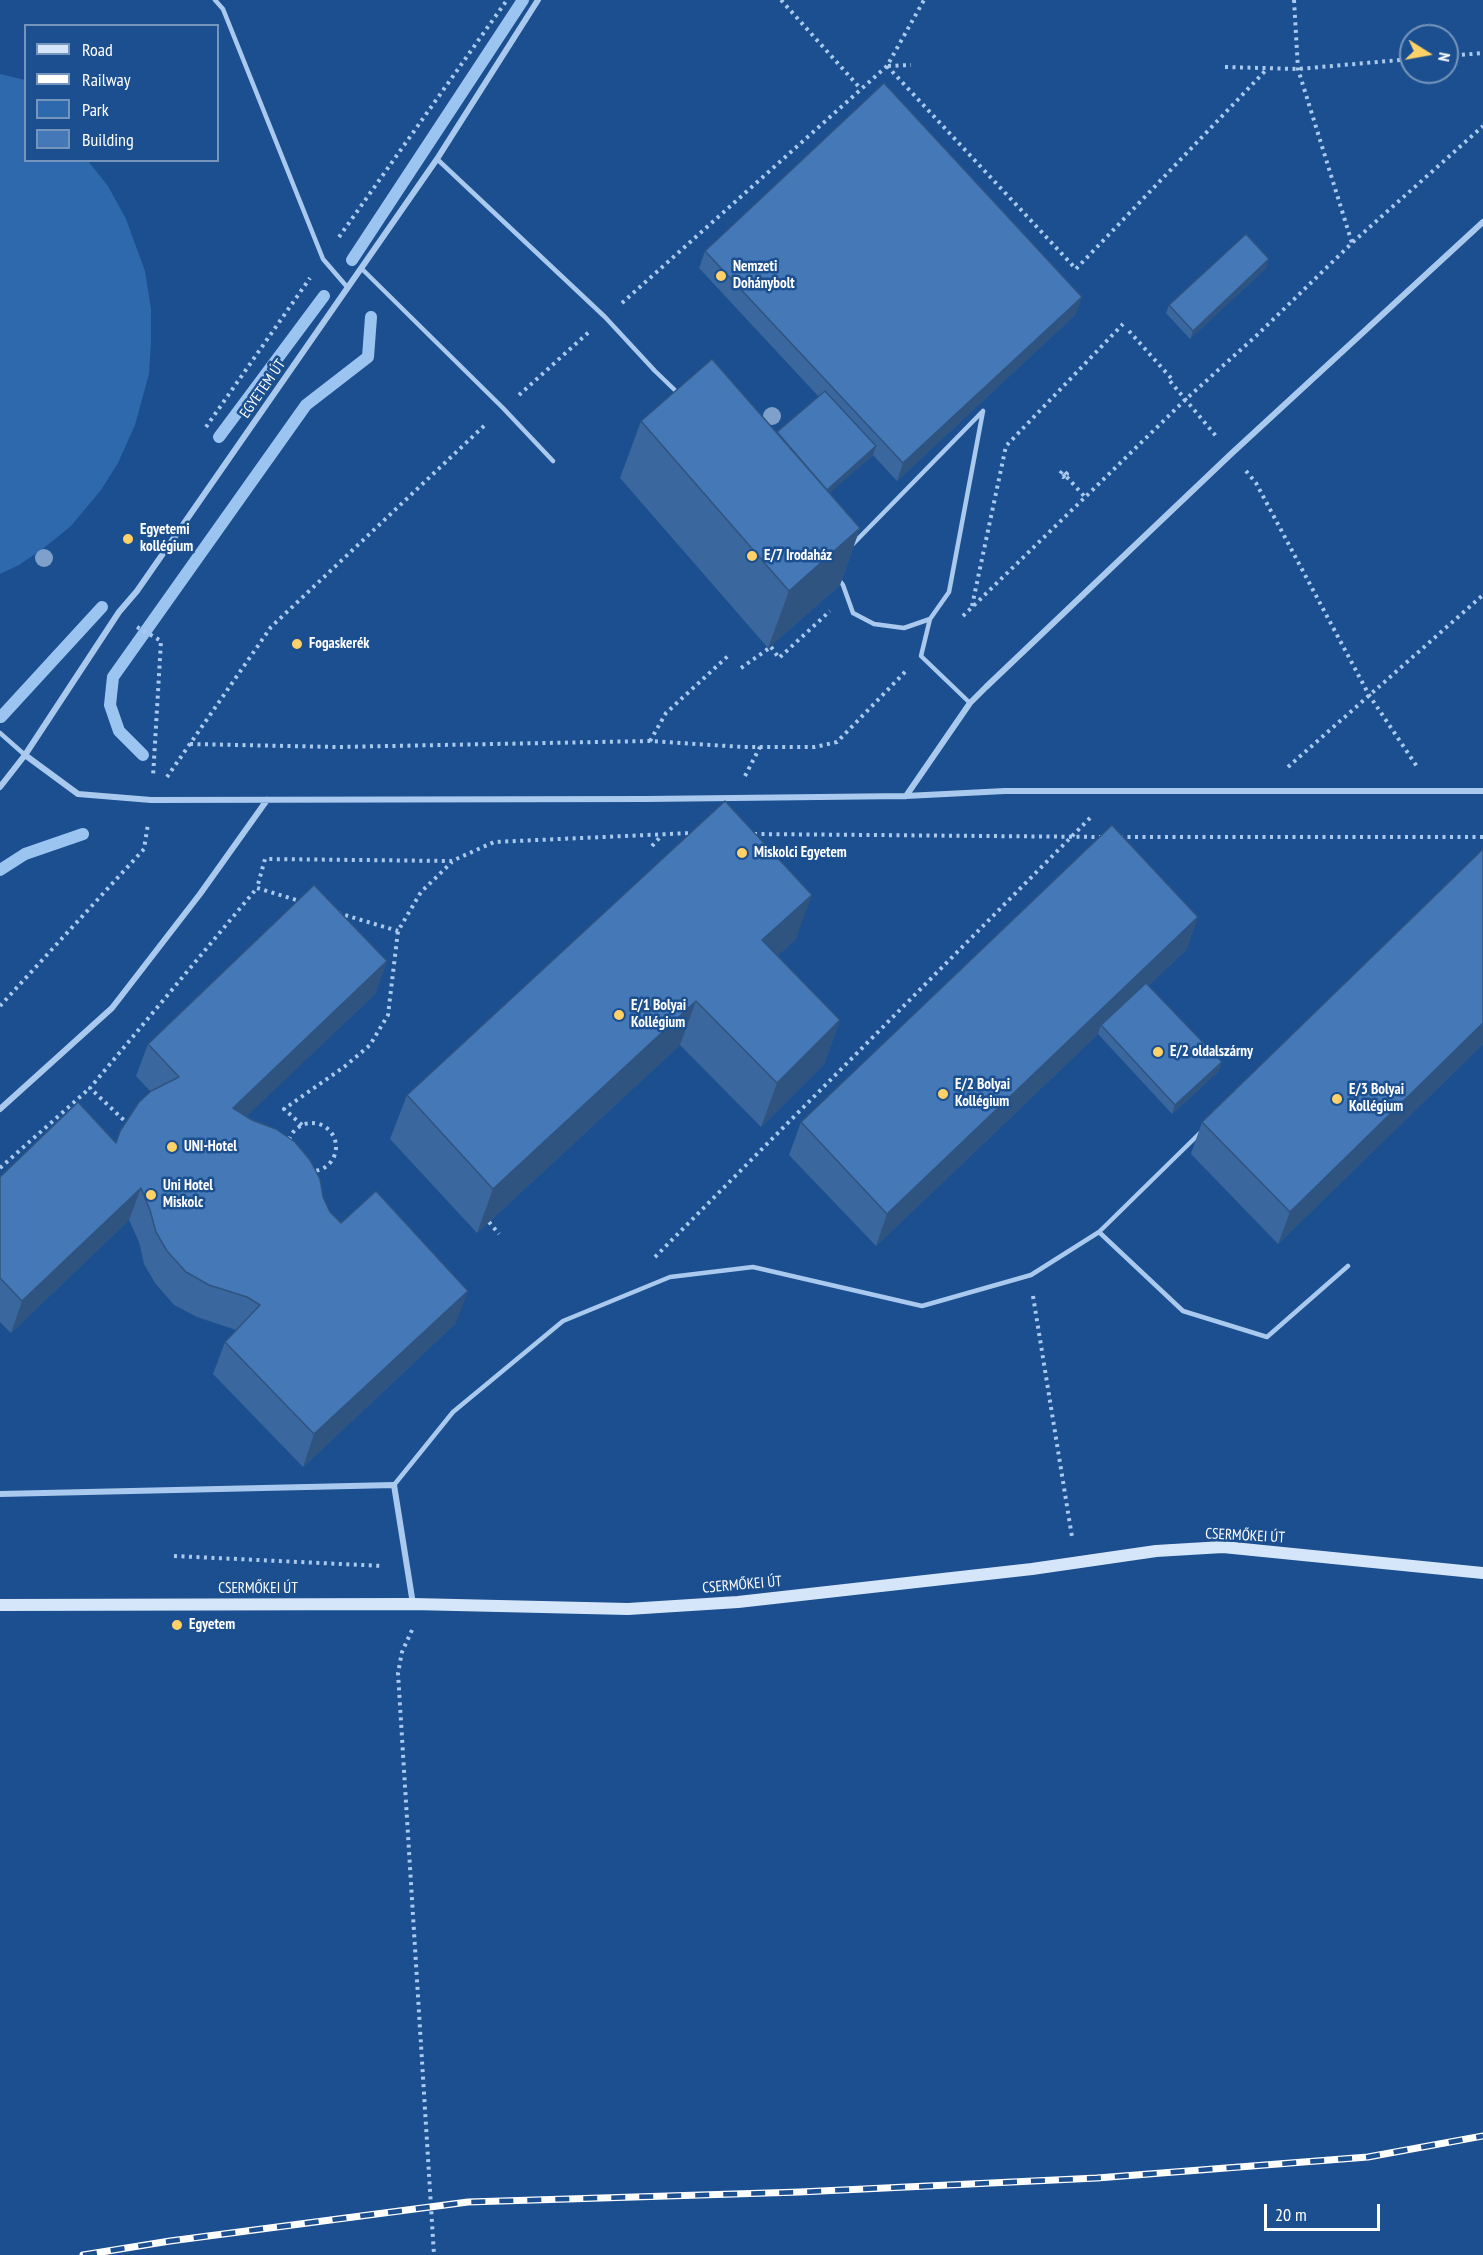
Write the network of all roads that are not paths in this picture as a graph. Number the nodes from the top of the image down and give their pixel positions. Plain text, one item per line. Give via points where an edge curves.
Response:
1 (215, 0) edge
2 (538, 0) edge
3 (437, 159) junction
4 (1483, 222) edge
5 (361, 268) junction
6 (348, 288) junction
7 (687, 401) edge
8 (553, 461) dead end
9 (845, 551) edge
10 (836, 576) edge
11 (930, 619) junction
12 (970, 703) junction
13 (0, 733) edge
14 (25, 755) junction
15 (0, 787) edge
16 (1483, 791) edge
17 (906, 796) junction
18 (267, 800) junction
19 (0, 1108) edge
20 (1201, 1132) dead end
21 (1099, 1232) junction
22 (1348, 1266) dead end
23 (394, 1485) junction
24 (0, 1494) edge
25 (1483, 1573) edge
26 (413, 1604) junction
27 (0, 1605) edge

1 - 6 lane via 223,9 323,259
2 - 3 street, EGYETEM ÚT
3 - 5 street, EGYETEM ÚT
3 - 7 lane
4 - 12 street via 1231,454
5 - 6 street, EGYETEM ÚT
5 - 8 lane
6 - 14 street, EGYETEM ÚT via 119,612
9 - 11 lane via 983,411 949,592
10 - 11 lane via 853,613 874,624 904,628
11 - 12 lane via 921,656
12 - 17 street
13 - 14 lane
14 - 15 street, EGYETEM ÚT
14 - 18 street via 78,794 152,800
16 - 17 street via 1005,791
17 - 18 street
18 - 19 street via 112,1008
20 - 21 lane
21 - 22 lane via 1184,1311 1266,1337
21 - 23 lane via 1030,1275 922,1306 753,1267 670,1277 563,1321 453,1412
23 - 24 street
23 - 26 street
25 - 26 main road, CSERMŐKEI ÚT via 1223,1548 1156,1551 727,1603 628,1609
26 - 27 main road, CSERMŐKEI ÚT

